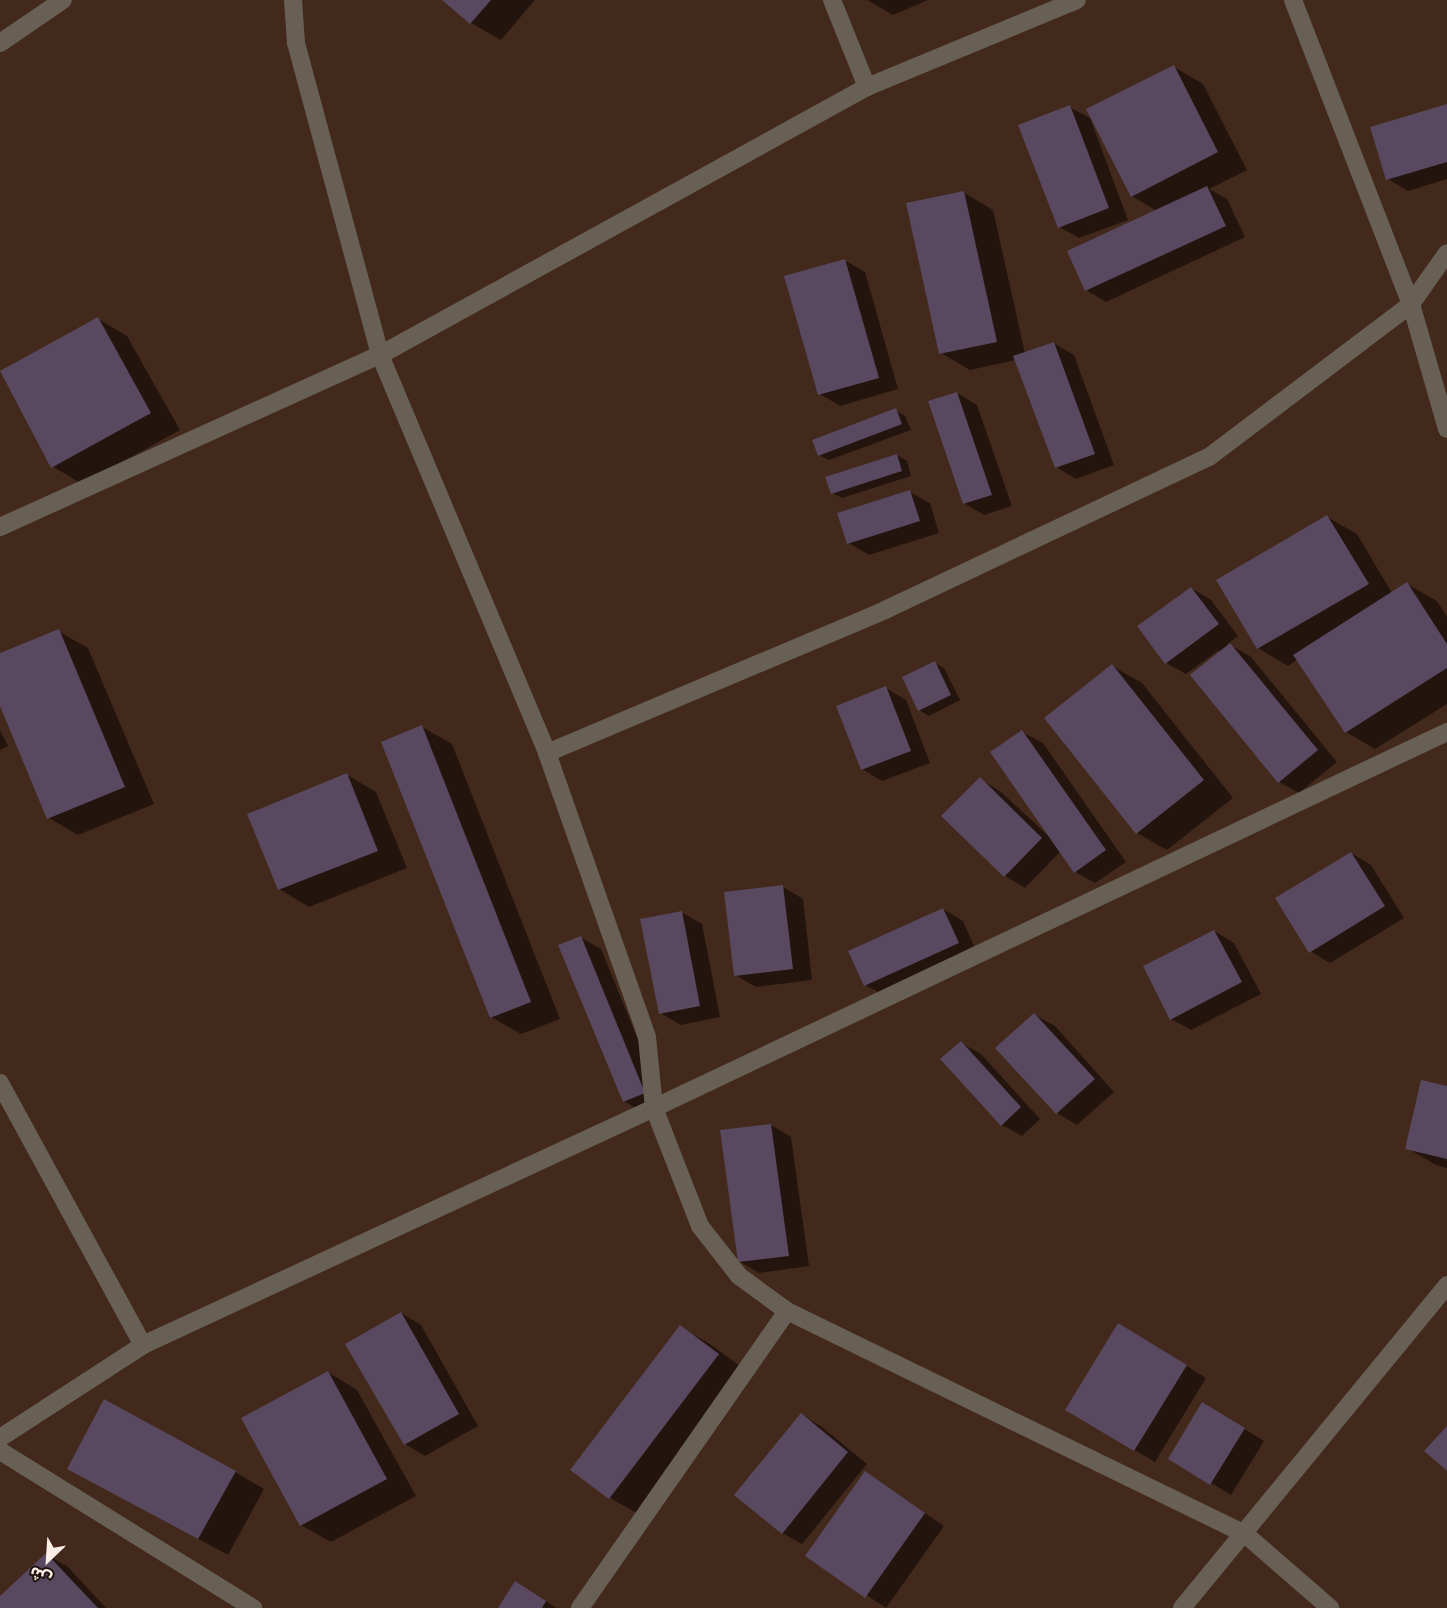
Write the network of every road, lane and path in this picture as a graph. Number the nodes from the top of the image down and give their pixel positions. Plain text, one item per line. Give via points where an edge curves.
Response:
1 (63, 0) edge
2 (293, 0) edge
3 (832, 0) edge
4 (1077, 0) edge
5 (1293, 0) edge
6 (0, 43) edge
7 (867, 87) junction
8 (1447, 253) edge
9 (1411, 304) junction
10 (380, 354) junction
11 (1447, 429) edge
12 (0, 527) edge
13 (1447, 732) edge
14 (548, 753) junction
15 (0, 1083) edge
16 (654, 1108) junction
17 (1447, 1286) edge
18 (787, 1311) junction
19 (143, 1345) junction
20 (0, 1438) edge
21 (0, 1452) edge
22 (1245, 1534) junction
23 (253, 1608) edge
24 (580, 1608) edge
25 (1182, 1608) edge
26 (1330, 1608) edge

1 - 6 street
2 - 10 street via 296,44
3 - 7 street
4 - 7 street
5 - 9 street
7 - 10 street
8 - 9 street
9 - 11 street
9 - 14 street via 1209,457 885,610
10 - 12 street
10 - 14 street
13 - 16 street
14 - 16 street via 646,1037
15 - 19 street
16 - 18 street via 700,1226 739,1276
16 - 19 street
17 - 22 street
18 - 22 street
18 - 24 street
19 - 20 street
21 - 23 street
22 - 25 street
22 - 26 street

